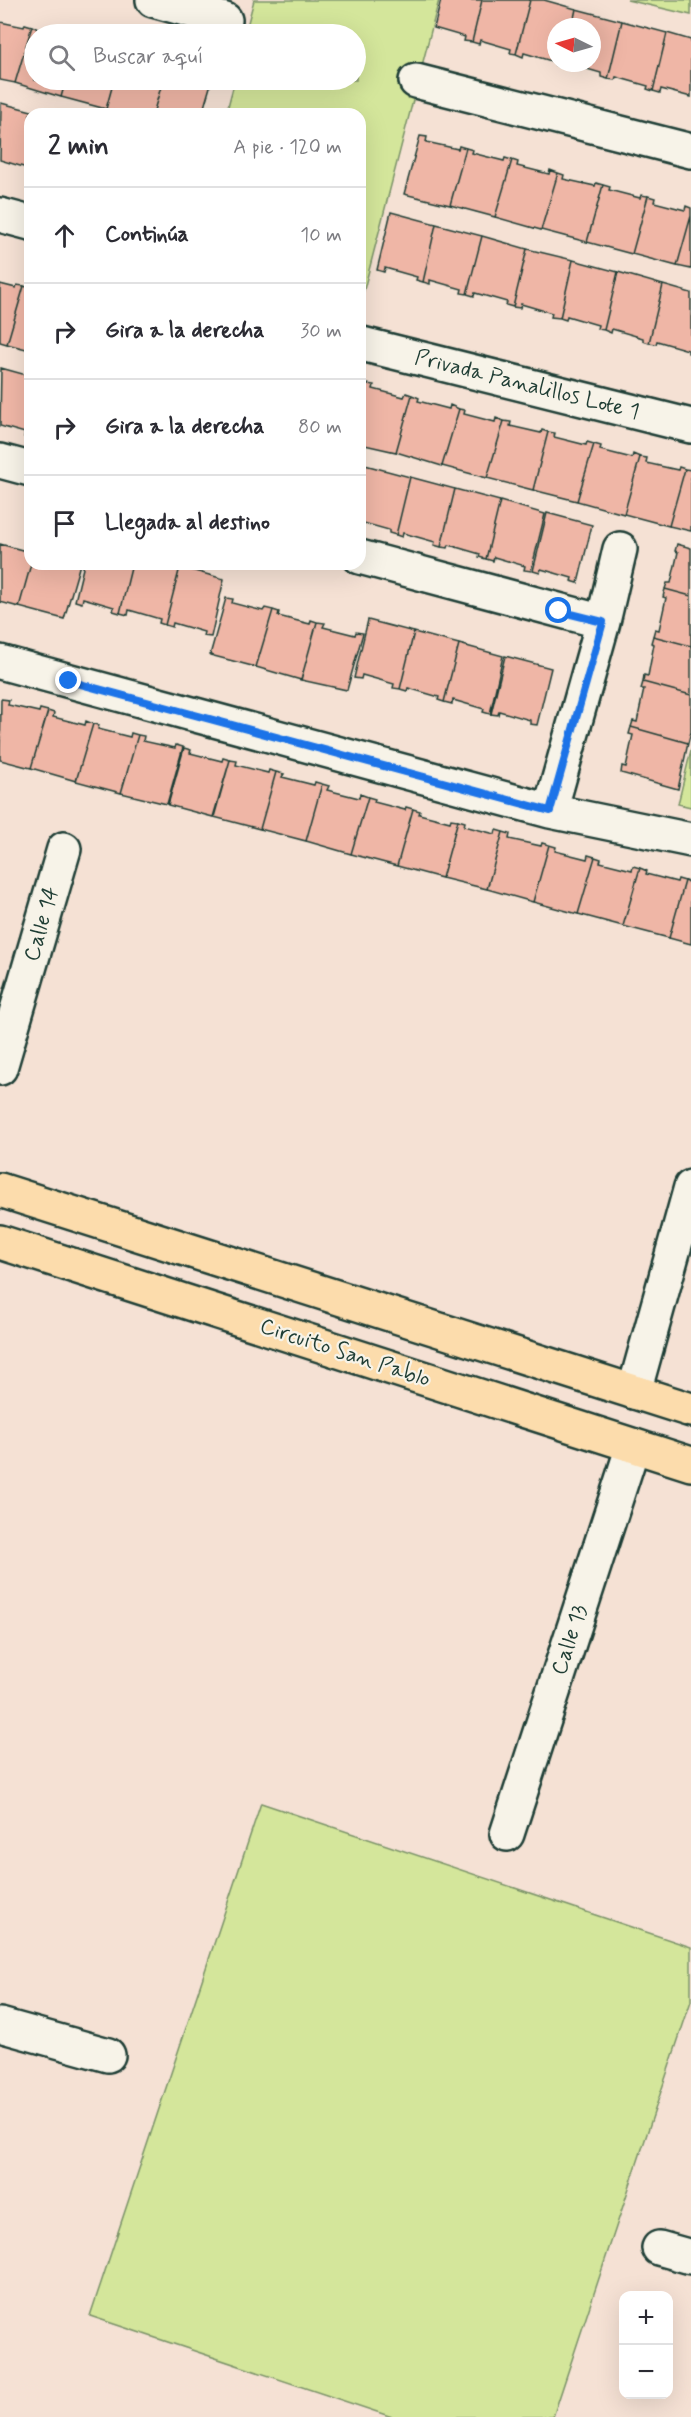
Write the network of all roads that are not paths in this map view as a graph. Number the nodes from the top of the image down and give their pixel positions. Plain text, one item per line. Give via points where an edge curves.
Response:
1 (153, 0) edge
2 (225, 20) dead end
3 (416, 81) dead end
4 (691, 151) edge
5 (0, 214) edge
6 (24, 221) edge
7 (366, 345) edge
8 (691, 426) edge
9 (0, 461) edge
10 (24, 468) edge
11 (620, 549) dead end
12 (366, 560) edge
13 (603, 622) junction
14 (0, 662) edge
15 (550, 811) junction
16 (691, 840) edge
17 (64, 849) dead end
18 (0, 1068) edge
19 (691, 1187) edge
20 (0, 1190) edge
21 (0, 1242) edge
22 (634, 1392) junction
23 (691, 1410) edge
24 (633, 1446) junction
25 (691, 1464) edge
26 (507, 1834) dead end
27 (0, 2025) edge
28 (108, 2055) dead end
29 (659, 2248) dead end
30 (691, 2257) edge

1 - 2 street
3 - 4 street
5 - 6 street
7 - 8 street, Privada Panalillos Lote 1
9 - 10 street
11 - 13 street
12 - 13 street
13 - 15 street
14 - 15 street
15 - 16 street
17 - 18 street, Calle 14
19 - 22 street
20 - 22 main road
21 - 24 main road, Circuito San Pablo
22 - 23 main road
24 - 25 main road, Circuito San Pablo
24 - 26 street, Calle 13
27 - 28 street
29 - 30 street

